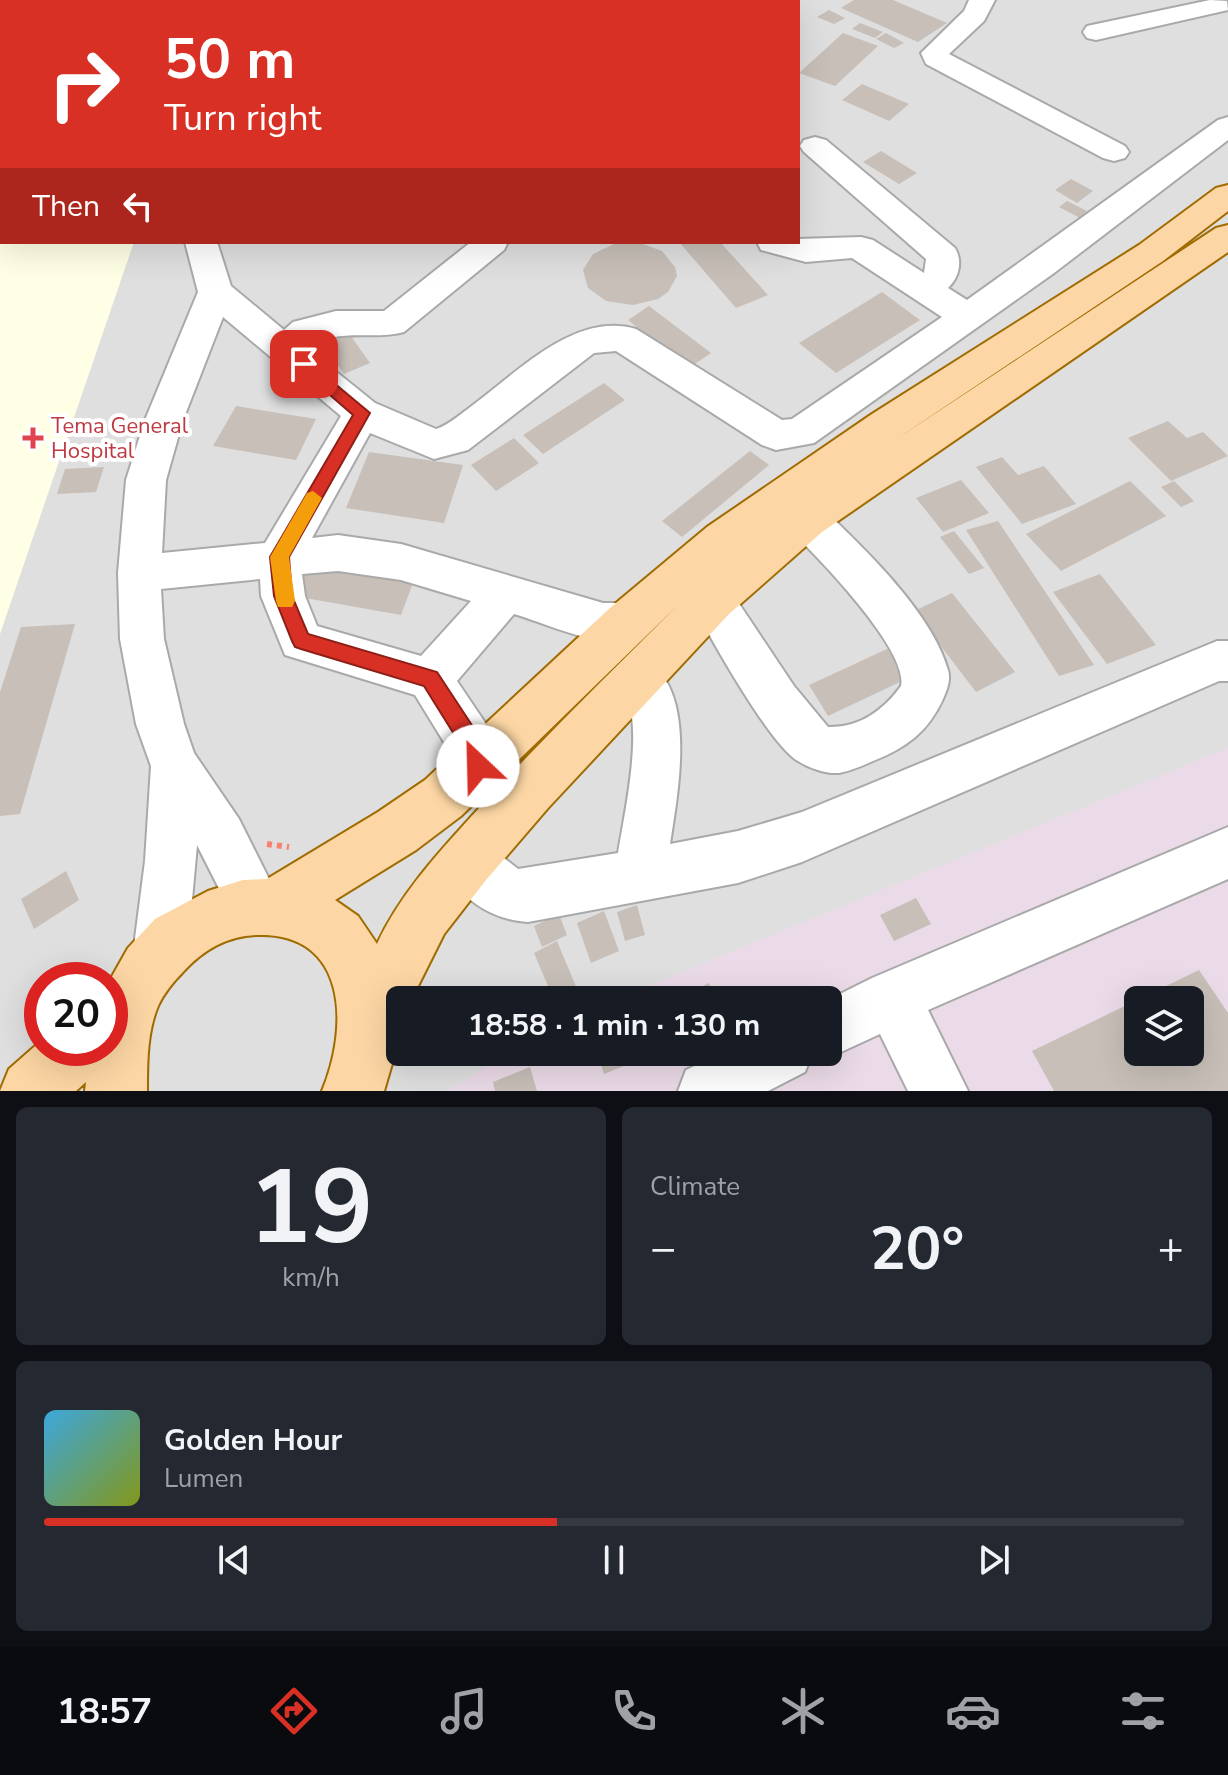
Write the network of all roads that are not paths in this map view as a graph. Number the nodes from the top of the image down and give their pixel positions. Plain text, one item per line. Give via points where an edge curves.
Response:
1 (982, 0) edge
2 (1219, 7) edge
3 (1096, 32) dead end
4 (1228, 126) edge
5 (815, 146) dead end
6 (1114, 152) dead end
7 (1228, 195) edge
8 (1228, 236) edge
9 (202, 244) edge
10 (490, 244) edge
11 (778, 244) edge
12 (926, 289) junction
13 (215, 292) junction
14 (967, 317) junction
15 (285, 348) junction
16 (853, 396) junction
17 (362, 413) junction
18 (886, 425) junction
19 (807, 520) junction
20 (279, 557) junction
21 (139, 573) junction
22 (504, 594) junction
23 (713, 600) junction
24 (626, 622) junction
25 (1228, 661) edge
26 (637, 677) junction
27 (430, 679) junction
28 (175, 766) junction
29 (478, 766) junction
30 (1228, 853) edge
31 (467, 861) junction
32 (640, 876) junction
33 (266, 905) junction
34 (134, 990) edge
35 (892, 998) junction
36 (842, 1023) edge
37 (369, 1028) junction
38 (58, 1066) edge
39 (757, 1066) edge
40 (31, 1091) edge
41 (116, 1091) edge
42 (353, 1091) edge
43 (707, 1091) edge
44 (939, 1091) edge

1 - 6 street via 936,58
2 - 3 street
4 - 14 street
5 - 12 street via 943,256 940,277
7 - 18 main road via 1151,253
8 - 19 main road
9 - 13 street
10 - 15 street via 392,323 336,323 306,331
11 - 12 street via 817,251 845,244 861,248
12 - 14 street
13 - 15 street
13 - 21 street via 146,480
14 - 16 street
15 - 17 street
16 - 17 street via 800,433 776,435 623,338 581,344 454,439 434,444
16 - 18 street
17 - 20 street
18 - 24 main road via 722,540
19 - 23 main road
19 - 23 street via 910,641 926,672 924,694 890,732 835,752 811,745
20 - 21 street
20 - 22 street via 338,553 401,562
20 - 27 street via 283,596 301,641
21 - 28 street via 142,639
22 - 24 street via 603,622
22 - 27 street
23 - 26 main road
24 - 29 main road
25 - 32 street via 1217,661 768,849
26 - 31 main road
26 - 32 street via 652,698 656,745
27 - 29 street via 471,743
28 - 33 street
28 - 34 street via 171,861
29 - 33 main road via 397,831
30 - 35 street
31 - 32 street via 495,889 510,896
31 - 37 main road via 417,927
33 - 34 main road via 230,908 182,933
33 - 37 main road via 307,913 334,930 354,956 366,990
34 - 41 main road via 121,1031
35 - 36 street
35 - 44 street
37 - 42 main road via 366,1059
38 - 40 main road
39 - 43 street

